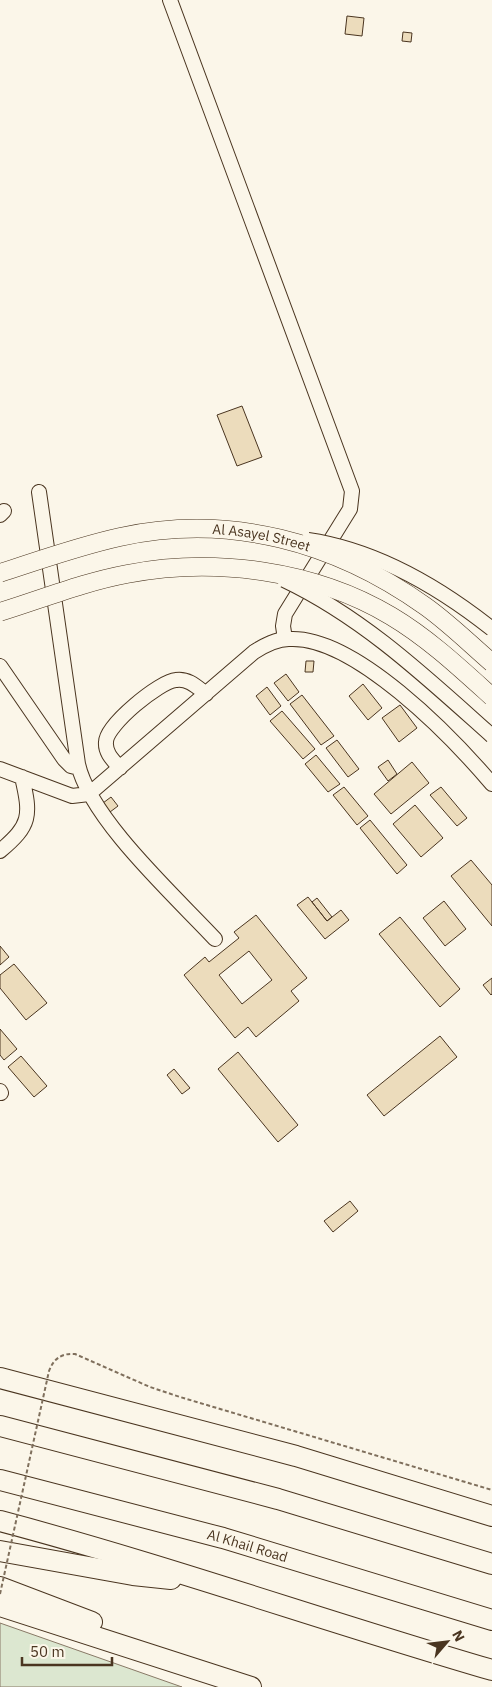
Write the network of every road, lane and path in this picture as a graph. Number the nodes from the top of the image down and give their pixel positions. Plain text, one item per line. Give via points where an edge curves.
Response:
1 (170, 0) edge
2 (39, 492) dead end
3 (274, 535) junction
4 (0, 572) edge
5 (270, 574) junction
6 (0, 612) edge
7 (492, 629) edge
8 (285, 639) junction
9 (492, 663) edge
10 (0, 666) edge
11 (206, 694) junction
12 (492, 696) edge
13 (492, 736) edge
14 (79, 768) junction
15 (120, 768) junction
16 (0, 769) edge
17 (22, 777) junction
18 (492, 784) edge
19 (89, 794) junction
20 (0, 851) edge
21 (215, 939) dead end
22 (0, 1378) edge
23 (0, 1426) edge
24 (0, 1480) edge
25 (492, 1490) edge
26 (492, 1516) edge
27 (0, 1521) edge
28 (0, 1550) edge
29 (492, 1564) edge
30 (205, 1581) junction
31 (0, 1587) edge
32 (0, 1594) edge
33 (0, 1606) edge
34 (492, 1620) edge
35 (492, 1670) edge
36 (243, 1684) edge

1 - 8 street via 352,491 350,509 285,614 282,626
2 - 14 street
3 - 4 main road, Al Asayel Street, bridge via 213,529 152,532 90,544
3 - 7 street, bridge via 341,547 384,563 426,584
3 - 9 main road, Al Asayel Street, bridge via 328,553 394,586 447,623
5 - 6 main road, bridge via 198,567 149,570 102,580
5 - 12 main road, bridge via 345,593 391,616 433,645
5 - 13 street, bridge via 322,600 372,632
8 - 11 street via 254,652
8 - 18 street via 318,643 364,666 435,724
10 - 14 street via 64,759
11 - 15 street
11 - 15 street via 186,680 168,681 115,723 106,742 110,756
14 - 19 street
15 - 19 street
16 - 17 street
17 - 19 street via 72,796
17 - 20 street via 28,808 26,824 17,837
19 - 21 street via 139,859
22 - 26 highway via 296,1456
23 - 29 highway via 278,1499
24 - 34 highway, Al Khail Road via 223,1538
25 - 32 path, bridge via 173,1395 68,1353 56,1359 49,1371
27 - 30 highway
28 - 30 highway via 133,1574
30 - 35 highway
31 - 36 highway via 158,1647
33 - 36 highway

